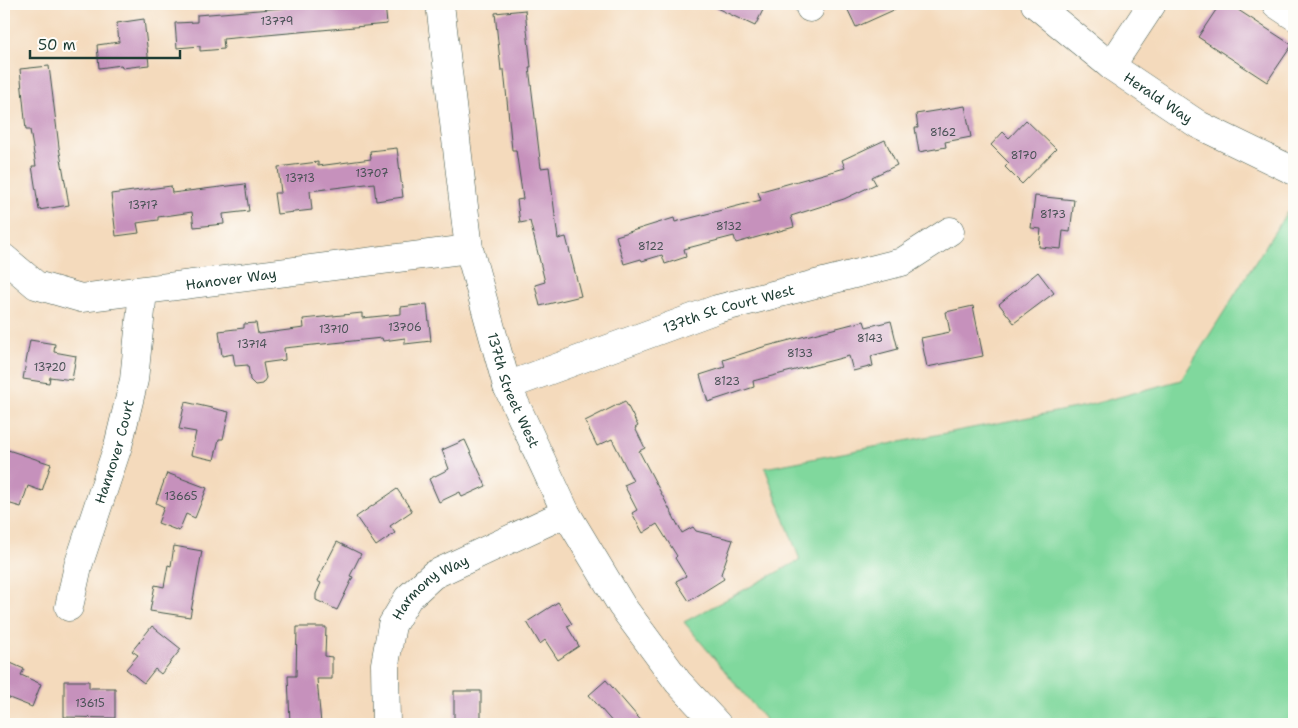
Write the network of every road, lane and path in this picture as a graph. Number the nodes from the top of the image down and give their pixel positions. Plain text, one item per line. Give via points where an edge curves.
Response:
1 (440, 4) edge
2 (1036, 4) edge
3 (1152, 4) edge
4 (1276, 4) edge
5 (1294, 16) edge
6 (1111, 66) junction
7 (1294, 171) edge
8 (950, 231) dead end
9 (469, 248) junction
10 (4, 258) edge
11 (143, 291) junction
12 (507, 386) junction
13 (566, 513) junction
14 (69, 607) dead end
15 (386, 724) edge
16 (717, 724) edge

1 - 9 street, 137th Street West
2 - 6 street, Herald Way
3 - 6 street
4 - 5 street
6 - 7 street, Herald Way via 1199,124
8 - 12 street, 137th St Court West via 902,262 717,309
9 - 11 street, Hanover Way
9 - 12 street, 137th Street West
10 - 11 street, Hanover Way via 36,285 81,298
11 - 14 street, Hannover Court via 134,380 123,427 78,566
12 - 13 street, 137th Street West
13 - 15 street, Harmony Way via 433,576 408,598 392,625 385,664
13 - 16 street, 137th Street West via 622,606 678,682

